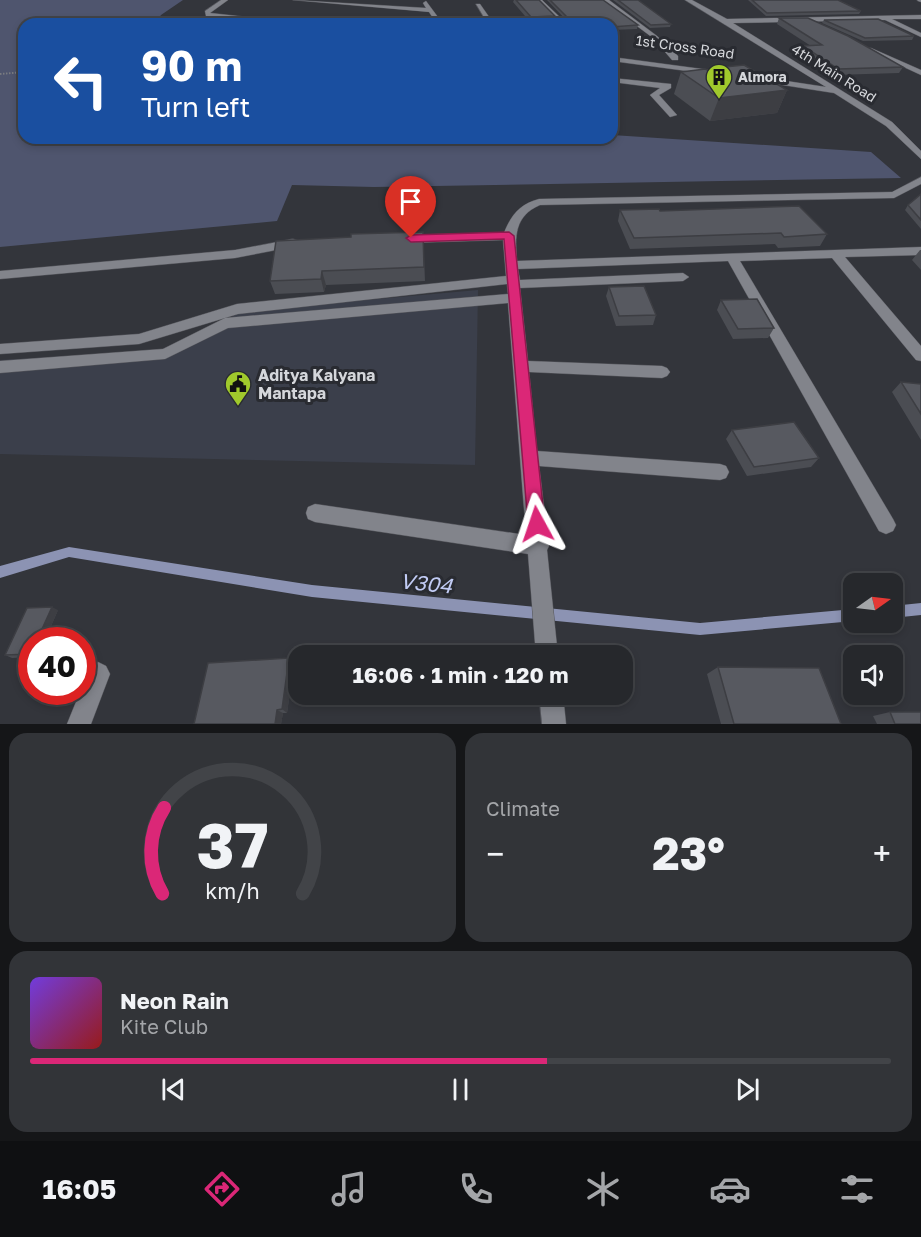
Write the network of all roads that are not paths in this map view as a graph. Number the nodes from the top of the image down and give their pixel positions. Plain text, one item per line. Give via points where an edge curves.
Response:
1 (225, 0) edge
2 (296, 0) edge
3 (425, 0) edge
4 (539, 0) edge
5 (605, 0) edge
6 (688, 0) edge
7 (478, 5) dead end
8 (431, 10) junction
9 (921, 17) edge
10 (230, 18) edge
11 (436, 18) edge
12 (487, 18) edge
13 (558, 18) edge
14 (884, 18) junction
15 (804, 19) junction
16 (726, 21) junction
17 (825, 29) edge
18 (921, 35) edge
19 (857, 44) edge
20 (618, 52) edge
21 (675, 58) junction
22 (618, 60) edge
23 (921, 73) edge
24 (618, 78) edge
25 (618, 79) edge
26 (681, 82) dead end
27 (825, 83) junction
28 (839, 92) junction
29 (674, 115) dead end
30 (921, 156) edge
31 (921, 180) edge
32 (509, 236) junction
33 (388, 239) edge
34 (307, 242) edge
35 (921, 251) edge
36 (835, 253) junction
37 (732, 257) junction
38 (0, 275) edge
39 (683, 277) dead end
40 (514, 281) junction
41 (0, 350) edge
42 (921, 356) edge
43 (522, 366) junction
44 (0, 368) edge
45 (662, 372) dead end
46 (530, 458) junction
47 (720, 472) dead end
48 (315, 513) dead end
49 (886, 525) dead end
50 (539, 546) junction
51 (546, 645) edge
52 (98, 674) dead end
53 (552, 705) edge
54 (79, 724) edge
55 (554, 724) edge

1 - 10 street via 207,12
2 - 8 street
3 - 8 street
4 - 13 street
5 - 21 street via 655,37
6 - 16 street, 4th Main Road
7 - 12 street
8 - 11 street
9 - 14 street
14 - 15 street
14 - 18 street
15 - 16 street
15 - 17 street
16 - 27 street, 4th Main Road
19 - 23 street
20 - 21 street, 1st Cross Road
21 - 22 street, 1st Cross Road via 724,70
24 - 26 street
25 - 29 street via 668,86 654,95
27 - 28 street, 4th Main Road
27 - 28 street, 1st Cross Road via 746,74
28 - 30 street, 4th Main Road via 889,124
31 - 32 street via 894,195 539,202 520,212
32 - 33 street
32 - 40 street
34 - 38 street via 236,254
35 - 36 street
36 - 37 street
36 - 42 street
37 - 40 street
37 - 49 street
39 - 40 street
40 - 41 street via 237,309 139,339
40 - 43 street
40 - 44 street via 225,323 165,354
43 - 45 street
43 - 46 street
46 - 47 street
46 - 50 street
48 - 50 street
50 - 51 street
52 - 54 street
53 - 55 street

